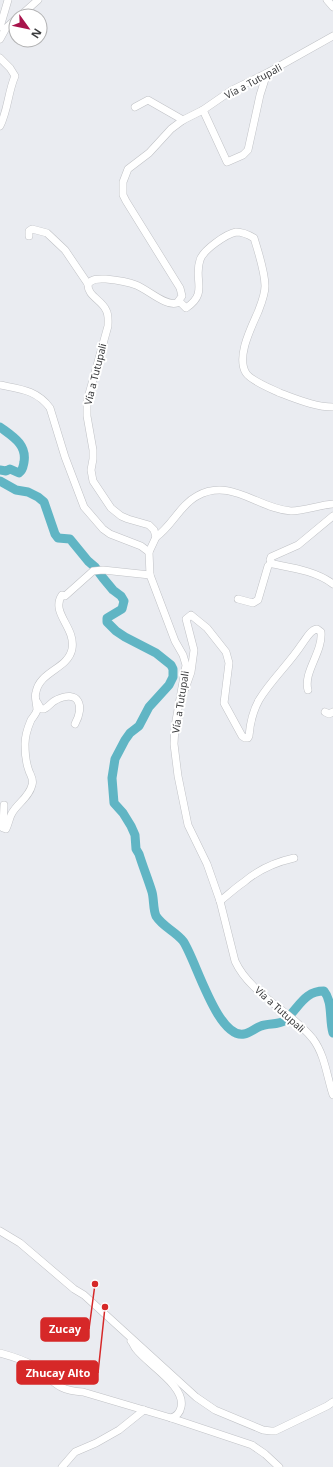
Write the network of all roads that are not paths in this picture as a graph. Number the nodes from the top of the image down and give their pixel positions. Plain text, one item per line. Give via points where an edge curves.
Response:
1 (8, 0) edge
2 (38, 0) edge
3 (327, 0) edge
4 (333, 7) edge
5 (29, 8) edge
6 (8, 26) edge
7 (0, 27) edge
8 (333, 36) edge
9 (0, 38) edge
10 (0, 58) edge
11 (267, 73) junction
12 (136, 107) dead end
13 (203, 110) junction
14 (183, 120) junction
15 (0, 126) edge
16 (29, 236) dead end
17 (88, 284) junction
18 (180, 301) junction
19 (0, 385) edge
20 (333, 407) edge
21 (333, 504) edge
22 (333, 516) edge
23 (156, 537) junction
24 (149, 552) junction
25 (271, 562) junction
26 (150, 575) junction
27 (333, 584) edge
28 (238, 599) dead end
29 (308, 690) dead end
30 (36, 700) junction
31 (178, 704) junction
32 (75, 724) dead end
33 (4, 805) dead end
34 (294, 858) dead end
35 (220, 901) junction
36 (333, 1095) edge
37 (0, 1231) edge
38 (129, 1335) junction
39 (0, 1353) edge
40 (333, 1402) edge
41 (144, 1410) junction
42 (171, 1418) junction
43 (62, 1467) edge
44 (279, 1467) edge

1 - 7 street
2 - 5 street
3 - 4 street
6 - 9 street
8 - 11 street, Vía a Tutupali
10 - 15 street via 14,76
11 - 13 street, Vía a Tutupali via 232,90
11 - 13 street via 248,150 243,155 227,162
12 - 14 street via 148,100
13 - 14 street, Vía a Tutupali
14 - 18 street, Vía a Tutupali via 171,129 149,154 128,169 123,182 123,195 181,291
16 - 17 street, Vía a Tutupali via 32,229 47,233 66,250
17 - 18 street via 96,279 124,281 142,287 168,303
17 - 23 street, Vía a Tutupali via 89,292 105,307 108,318 87,401 93,450 93,481 111,508 121,516 149,525
18 - 20 street via 186,308 199,295 200,259 217,241 236,232 254,238 266,286 243,352 243,364 247,374 264,386 296,399
19 - 24 street via 35,394 45,401 50,408 84,507 110,534 141,546
21 - 23 street via 291,511 232,491 209,492 200,494 188,502
22 - 25 street via 298,545 272,557
23 - 24 street, Vía a Tutupali
24 - 26 street, Vía a Tutupali
25 - 27 street via 315,575
25 - 28 street via 258,600 253,603
26 - 30 street via 97,571 66,596 60,597 59,610 72,637 71,653 69,658 42,680 35,693
26 - 31 street, Vía a Tutupali via 186,665
29 - 31 street via 306,685 321,637 321,632 317,629 312,631 268,687 254,712 249,736 245,738 224,703 229,663 226,652 207,628 191,615 186,619 194,650 191,672
30 - 32 street via 41,709 44,709 56,700 76,697 79,707
30 - 33 street via 36,710 25,742 32,784 23,802 11,815 6,829 3,828
31 - 35 street, Vía a Tutupali via 174,744 185,813
34 - 35 street via 263,869
35 - 36 street, Vía a Tutupali via 238,967 248,980 313,1039 325,1066
37 - 38 street via 20,1243
38 - 40 street via 196,1398 215,1410 263,1430 275,1431
38 - 42 street via 136,1349 164,1374 177,1390 182,1405 180,1412
39 - 41 street via 33,1365 54,1383 71,1392 83,1392
41 - 42 street
41 - 43 street via 119,1430 75,1452
42 - 44 street via 252,1445

